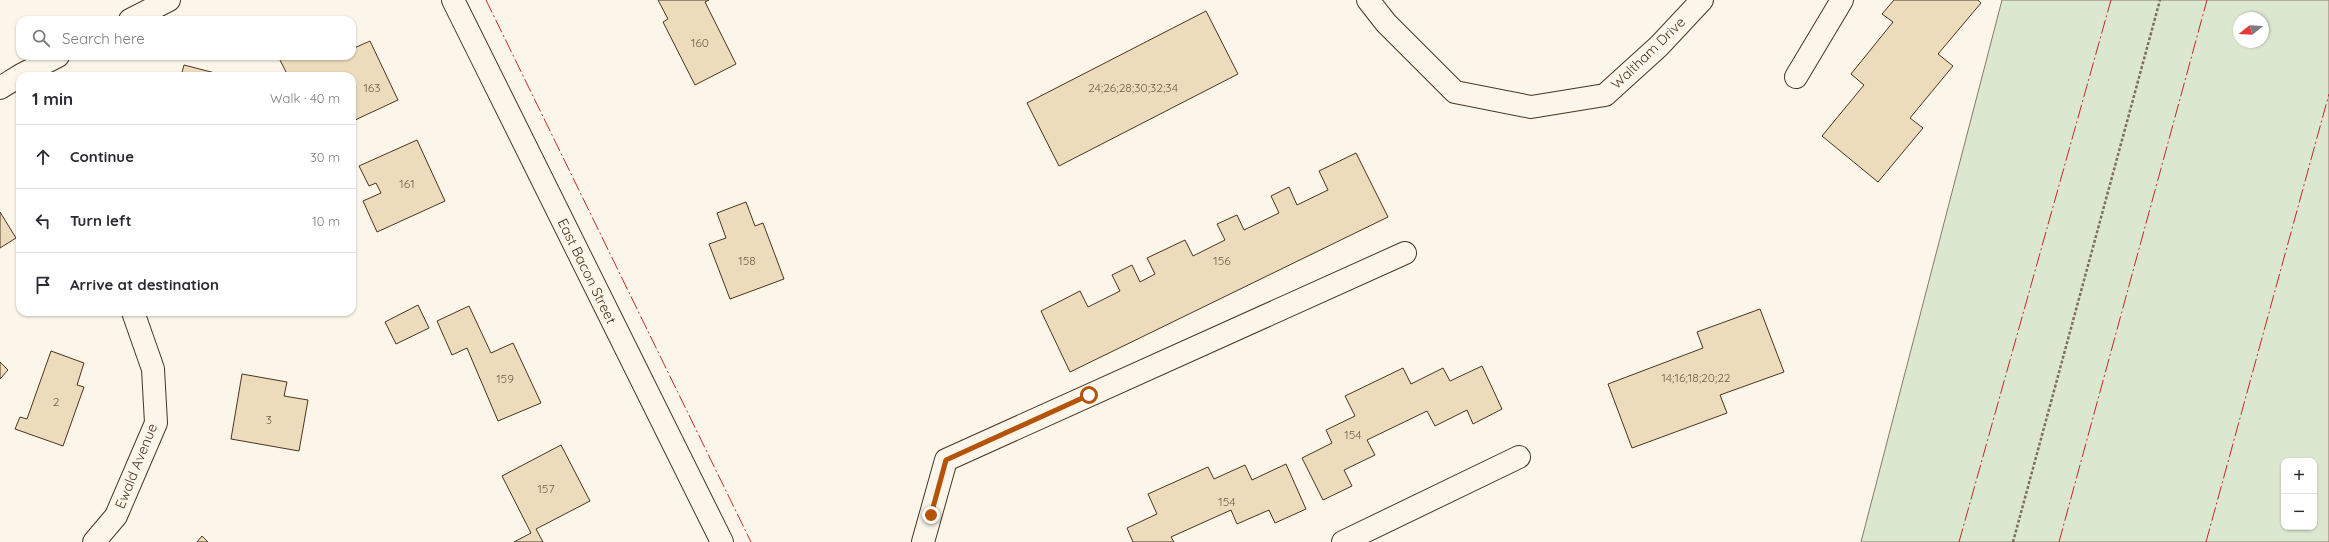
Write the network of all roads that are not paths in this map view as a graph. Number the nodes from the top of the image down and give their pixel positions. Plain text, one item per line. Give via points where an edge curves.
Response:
1 (169, 0) edge
2 (453, 0) edge
3 (1368, 0) edge
4 (1702, 0) edge
5 (1842, 0) edge
6 (138, 16) edge
7 (50, 60) edge
8 (28, 72) edge
9 (1796, 77) dead end
10 (16, 79) edge
11 (0, 88) edge
12 (1405, 253) dead end
13 (134, 316) edge
14 (1519, 457) dead end
15 (94, 542) edge
16 (722, 542) edge
17 (923, 542) edge
18 (1343, 542) edge

1 - 6 street
2 - 16 street, East Bacon Street
3 - 4 street, Waltham Drive via 1386,23 1454,92 1531,107 1605,95 1659,46
5 - 9 street
7 - 8 street
10 - 11 street
12 - 17 street via 946,460
13 - 15 street, Ewald Avenue via 153,368 156,423 116,516
14 - 18 street

